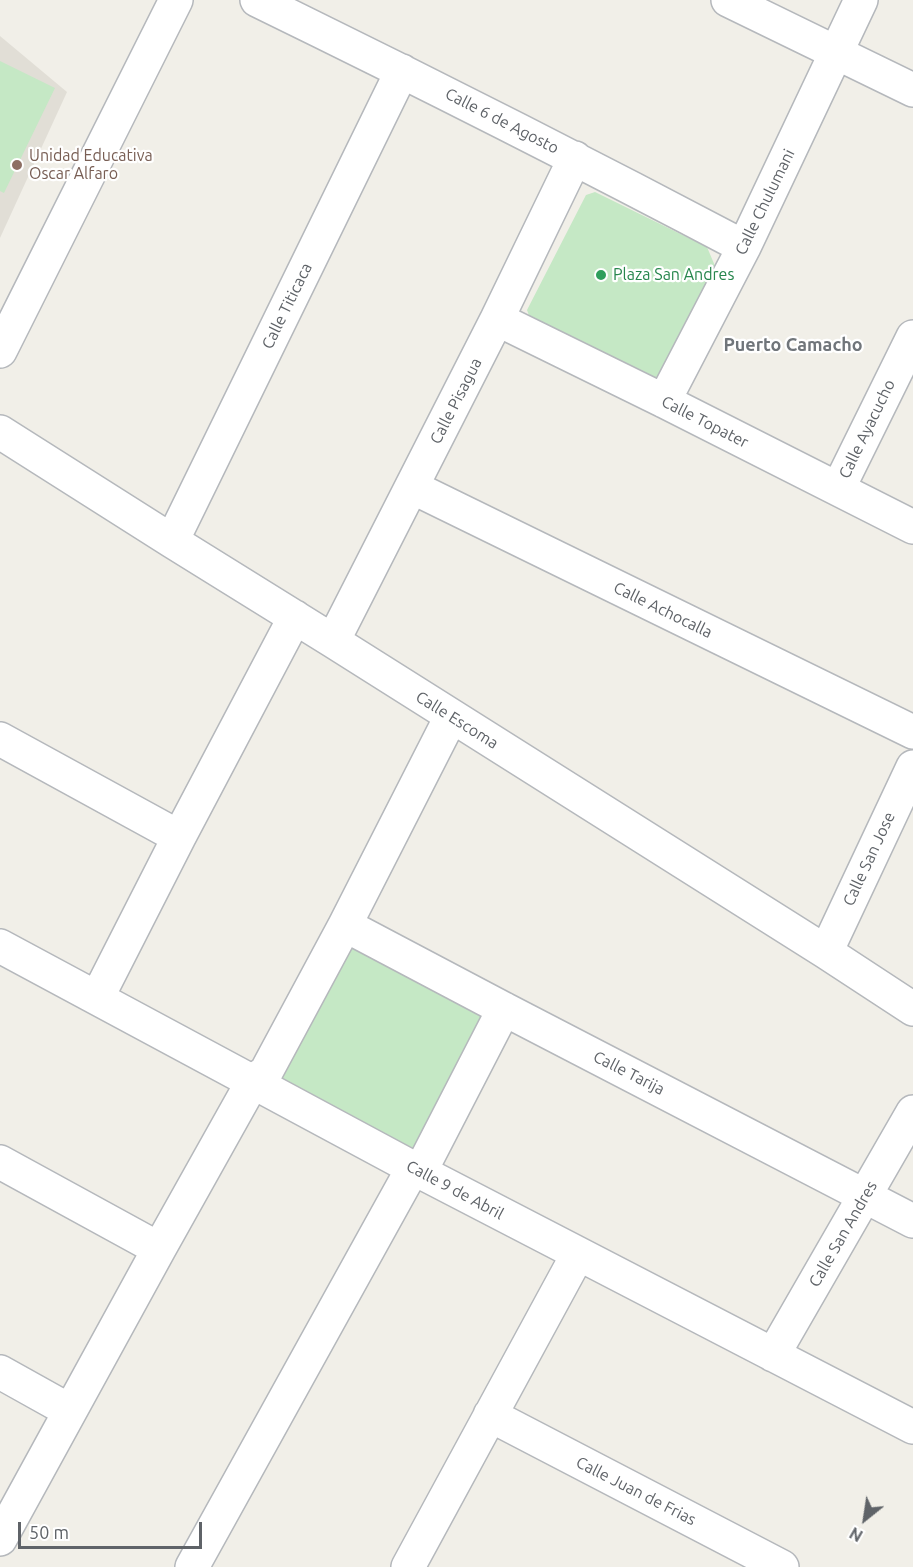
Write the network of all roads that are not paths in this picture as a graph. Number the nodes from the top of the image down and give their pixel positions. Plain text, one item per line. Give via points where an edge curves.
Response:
1 (176, 0) edge
2 (257, 0) edge
3 (728, 0) edge
4 (861, 0) edge
5 (836, 52) junction
6 (402, 71) junction
7 (913, 90) edge
8 (575, 158) junction
9 (744, 247) junction
10 (497, 319) junction
11 (913, 337) edge
12 (0, 351) edge
13 (664, 401) junction
14 (0, 432) edge
15 (412, 487) junction
16 (838, 489) junction
17 (913, 527) edge
18 (172, 541) junction
19 (295, 617) junction
20 (333, 641) junction
21 (451, 717) junction
22 (913, 732) edge
23 (0, 739) edge
24 (913, 767) edge
25 (179, 837) junction
26 (345, 925) junction
27 (0, 946) edge
28 (826, 952) junction
29 (97, 998) junction
30 (504, 1009) junction
31 (913, 1009) edge
32 (253, 1081) junction
33 (913, 1112) edge
34 (0, 1161) edge
35 (417, 1170) junction
36 (865, 1195) junction
37 (913, 1221) edge
38 (159, 1249) junction
39 (578, 1254) junction
40 (773, 1355) junction
41 (0, 1372) edge
42 (70, 1411) junction
43 (490, 1416) junction
44 (913, 1427) edge
45 (0, 1539) edge
46 (192, 1567) edge
47 (408, 1567) edge
48 (782, 1567) edge

1 - 12 street
2 - 6 street, Calle 6 de Agosto
3 - 5 street
4 - 5 street, Calle Chulumani
5 - 7 street
5 - 9 street, Calle Chulumani
6 - 8 street, Calle 6 de Agosto
6 - 18 street, Calle Titicaca
8 - 9 street, Calle 6 de Agosto
8 - 10 street, Calle Pisagua
9 - 13 street, Calle Chulumani
10 - 13 street, Calle Topater
10 - 15 street, Calle Pisagua
11 - 16 street, Calle Ayacucho
13 - 16 street, Calle Topater
14 - 18 street, Calle Escoma
15 - 20 street, Calle Pisagua
15 - 22 street, Calle Achocalla
16 - 17 street, Calle Topater
18 - 19 street, Calle Escoma
19 - 20 street, Calle Escoma
19 - 25 street
20 - 21 street, Calle Escoma
21 - 26 street
21 - 28 street, Calle Escoma
23 - 25 street
24 - 28 street, Calle San Jose
25 - 29 street
26 - 30 street, Calle Tarija
26 - 32 street via 266,1072
27 - 29 street, Calle 9 de Abril
28 - 31 street, Calle Escoma
29 - 32 street, Calle 9 de Abril
30 - 35 street
30 - 36 street, Calle Tarija
32 - 35 street, Calle 9 de Abril
32 - 38 street
33 - 36 street, Calle San Andres
34 - 38 street
35 - 39 street, Calle 9 de Abril
35 - 46 street
36 - 37 street, Calle Tarija
36 - 40 street, Calle San Andres
38 - 42 street
39 - 40 street, Calle 9 de Abril
39 - 43 street
40 - 44 street, Calle 9 de Abril
41 - 42 street
42 - 45 street
43 - 47 street
43 - 48 street, Calle Juan de Frias

